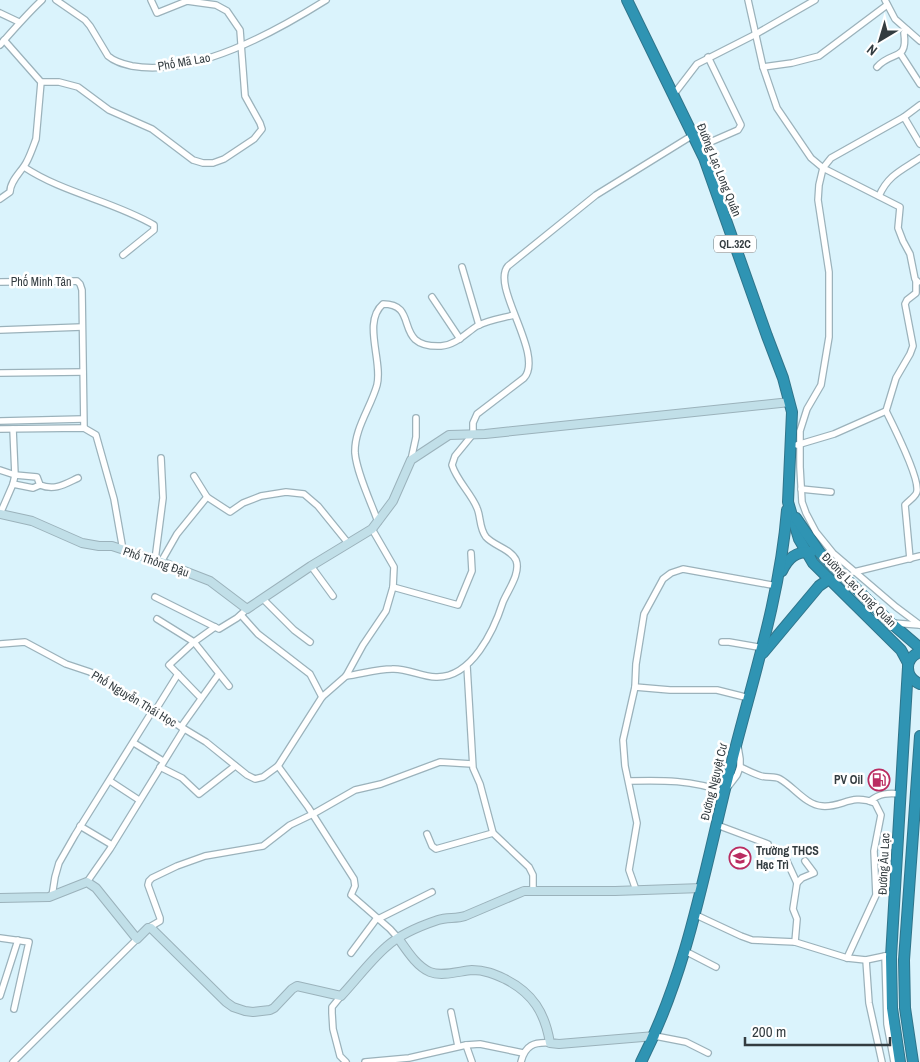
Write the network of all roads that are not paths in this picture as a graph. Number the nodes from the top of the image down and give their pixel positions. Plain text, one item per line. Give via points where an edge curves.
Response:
1 (42, 0) edge
2 (56, 0) edge
3 (151, 0) edge
4 (326, 0) edge
5 (627, 0) edge
6 (748, 0) edge
7 (815, 0) edge
8 (886, 2) edge
9 (0, 13) edge
10 (18, 22) junction
11 (906, 30) junction
12 (756, 34) junction
13 (920, 42) edge
14 (2, 43) edge
15 (240, 46) junction
16 (900, 54) junction
17 (708, 58) junction
18 (763, 67) junction
19 (877, 67) dead end
20 (41, 82) junction
21 (920, 84) edge
22 (674, 94) junction
23 (920, 105) edge
24 (904, 116) junction
25 (692, 135) junction
26 (920, 144) edge
27 (699, 147) junction
28 (920, 158) edge
29 (24, 167) junction
30 (823, 168) junction
31 (879, 196) junction
32 (0, 199) edge
33 (123, 255) dead end
34 (462, 267) dead end
35 (918, 281) edge
36 (0, 282) edge
37 (432, 297) dead end
38 (514, 315) junction
39 (479, 325) junction
40 (82, 327) junction
41 (0, 330) edge
42 (460, 339) junction
43 (83, 372) junction
44 (0, 374) edge
45 (790, 402) junction
46 (807, 409) junction
47 (886, 411) junction
48 (792, 415) junction
49 (416, 418) dead end
50 (83, 419) junction
51 (0, 420) edge
52 (84, 428) junction
53 (0, 429) edge
54 (13, 429) junction
55 (473, 434) junction
56 (795, 446) junction
57 (161, 458) dead end
58 (411, 460) junction
59 (0, 470) edge
60 (15, 475) junction
61 (194, 476) dead end
62 (78, 478) dead end
63 (13, 484) junction
64 (40, 485) junction
65 (801, 489) junction
66 (831, 492) dead end
67 (207, 497) junction
68 (788, 502) junction
69 (0, 514) edge
70 (378, 522) junction
71 (372, 529) junction
72 (348, 543) junction
73 (122, 550) junction
74 (806, 552) junction
75 (471, 553) dead end
76 (920, 556) edge
77 (910, 559) junction
78 (827, 560) junction
79 (158, 561) junction
80 (311, 566) junction
81 (854, 572) junction
82 (829, 579) junction
83 (778, 582) junction
84 (393, 586) junction
85 (333, 596) dead end
86 (155, 597) dead end
87 (263, 599) junction
88 (244, 612) junction
89 (157, 619) dead end
90 (891, 623) junction
91 (920, 624) edge
92 (215, 627) junction
93 (194, 642) junction
94 (310, 642) dead end
95 (722, 642) dead end
96 (0, 644) edge
97 (920, 648) edge
98 (763, 651) junction
99 (920, 652) edge
100 (908, 665) junction
101 (467, 666) junction
102 (178, 674) junction
103 (218, 675) junction
104 (346, 676) junction
105 (920, 684) edge
106 (229, 686) dead end
107 (635, 687) junction
108 (322, 697) junction
109 (201, 698) junction
110 (749, 698) junction
111 (154, 711) junction
112 (182, 728) junction
113 (920, 736) edge
114 (134, 743) junction
115 (737, 743) junction
116 (162, 764) junction
117 (472, 764) junction
118 (235, 766) junction
119 (278, 766) junction
120 (740, 767) junction
121 (110, 781) junction
122 (629, 781) junction
123 (724, 792) junction
124 (901, 794) junction
125 (139, 800) junction
126 (870, 801) junction
127 (313, 814) junction
128 (716, 825) junction
129 (80, 826) junction
130 (492, 833) junction
131 (427, 834) dead end
132 (768, 844) dead end
133 (112, 845) junction
134 (785, 857) dead end
135 (805, 861) dead end
136 (87, 882) junction
137 (797, 883) junction
138 (702, 888) junction
139 (636, 890) junction
140 (533, 891) junction
141 (432, 892) dead end
142 (52, 896) junction
143 (0, 898) edge
144 (696, 915) junction
145 (378, 919) junction
146 (148, 928) junction
147 (0, 938) edge
148 (398, 938) junction
149 (137, 939) junction
150 (18, 940) junction
151 (795, 942) junction
152 (685, 951) junction
153 (351, 953) dead end
154 (888, 956) junction
155 (847, 958) junction
156 (866, 960) junction
157 (716, 967) dead end
158 (0, 996) edge
159 (341, 996) junction
160 (14, 1009) dead end
161 (451, 1012) dead end
162 (655, 1036) junction
163 (550, 1043) junction
164 (466, 1045) junction
165 (458, 1046) junction
166 (523, 1053) junction
167 (708, 1053) dead end
168 (13, 1062) edge
169 (346, 1062) edge
170 (365, 1062) edge
171 (472, 1062) edge
172 (521, 1062) edge
173 (641, 1062) edge
174 (882, 1062) edge
175 (894, 1062) edge
176 (900, 1062) edge
177 (914, 1062) edge

1 - 10 street
2 - 15 street, Phố Mã Lao via 90,26 108,56 127,65 157,68 185,64
3 - 15 street via 157,13 183,1 220,6 240,30
4 - 15 street, Phố Mã Lao via 293,21
5 - 22 highway, Đường Lạc Long Quân / QL.32C
6 - 12 street
7 - 12 street
8 - 11 street
8 - 18 street via 819,56
9 - 10 street
10 - 14 street
11 - 13 street
11 - 16 street via 906,47
12 - 17 street
12 - 18 street
14 - 20 street
15 - 20 street via 245,96 262,129 254,140 213,163 193,160 152,129 109,110 78,87
16 - 19 street via 884,59
16 - 21 street
17 - 22 street via 695,66
17 - 27 street via 741,125 738,130
18 - 30 street via 776,108 811,158
20 - 29 street via 36,139
22 - 25 highway, Đường Lạc Long Quân / QL.32C
23 - 24 street
24 - 26 street
24 - 30 street via 832,158
25 - 27 highway, Đường Lạc Long Quân / QL.32C
25 - 38 street via 596,195 508,266 504,276
27 - 45 highway, Đường Lạc Long Quân / QL.32C
28 - 31 street via 892,176
29 - 32 street via 9,193
29 - 33 street via 154,225 154,230
30 - 31 street
30 - 46 street via 818,200 829,272 829,337 821,386
31 - 35 street via 900,207 898,228
34 - 39 street
35 - 47 street via 916,293 904,304 913,346 896,378
36 - 40 street, Phố Minh Tân via 76,281 82,290
37 - 42 street
38 - 39 street
38 - 55 street via 523,338 529,370 524,378 477,414
39 - 42 street
40 - 41 street
40 - 43 street
42 - 70 street via 443,346 424,345 409,332 402,310 383,304 378,308 374,332 378,380 358,434 355,452
43 - 44 street
43 - 50 street
45 - 48 highway, Đường Lạc Long Quân / QL.32C
45 - 55 street
46 - 48 street
46 - 56 street
47 - 56 street via 834,434
47 - 77 street via 918,490 905,505
48 - 56 highway, Đường Lạc Long Quân / QL.32C
49 - 58 street
50 - 51 street
50 - 52 street
52 - 54 street
52 - 73 street via 98,440 114,499
53 - 54 street
54 - 60 street
55 - 58 street via 449,435
55 - 101 street via 454,458 452,467 477,507 482,530 493,543 515,557 517,568 491,635
56 - 65 street
56 - 68 highway, Đường Lạc Long Quân / QL.32C
57 - 79 street via 163,498
58 - 70 street via 393,501
59 - 60 street
60 - 63 street
60 - 64 street via 37,477
61 - 67 street
62 - 64 street via 58,488
63 - 64 street via 33,488
63 - 69 street
65 - 66 street
65 - 81 street via 804,507 816,532
67 - 72 street via 230,512 261,496 286,492 304,494 312,499
67 - 79 street
68 - 74 highway, Đường Lạc Long Quân / QL.32C via 795,530
68 - 78 highway, Đường Lạc Long Quân via 808,537
68 - 83 highway, Đường Nguyệt Cư
69 - 73 street, Phố Thông Đậu via 32,521 74,540
70 - 71 street
71 - 72 street
71 - 84 street via 392,562
72 - 80 street
73 - 79 street, Phố Thông Đậu
74 - 78 highway
74 - 82 highway, Đường Lạc Long Quân / QL.32C
74 - 83 highway via 790,558
75 - 84 street via 471,577 458,605
76 - 77 street
77 - 81 street
78 - 90 highway, Đường Lạc Long Quân
79 - 88 street, Phố Thông Đậu via 210,582
80 - 85 street
80 - 87 street
81 - 91 street
82 - 98 highway via 819,586
82 - 100 highway, Đường Lạc Long Quân / QL.32C via 901,650
83 - 98 highway, Đường Nguyệt Cư
83 - 107 street via 685,569 666,576 644,614
84 - 104 street via 386,611
86 - 92 street
87 - 88 street
87 - 94 street
88 - 92 street via 222,628
88 - 108 street via 258,634 310,674
89 - 93 street
90 - 91 street
90 - 97 highway, Đường Lạc Long Quân
92 - 93 street
93 - 102 street via 169,665
93 - 103 street
95 - 98 street
96 - 111 street, Phố Nguyễn Thái Học via 25,642 66,664 90,672
98 - 110 highway, Đường Nguyệt Cư
99 - 100 highway
100 - 105 highway, Đường Lạc Long Quân via 911,678
100 - 124 highway, Đường Âu Lạc
101 - 104 street via 444,677 401,669
101 - 117 street
102 - 109 street
102 - 111 street
103 - 106 street
103 - 109 street
104 - 108 street
107 - 110 street via 717,690
107 - 122 street via 623,740
108 - 119 street
109 - 112 street
110 - 115 highway, Đường Nguyệt Cư
111 - 112 street, Phố Nguyễn Thái Học
111 - 114 street
112 - 116 street
112 - 118 street, Phố Nguyễn Thái Học via 214,747
113 - 177 highway via 904,960 905,1008
114 - 116 street
114 - 121 street
115 - 120 street
115 - 123 highway, Đường Nguyệt Cư
116 - 118 street via 199,794
116 - 125 street
117 - 127 street via 445,761 355,790
117 - 130 street
118 - 119 street, Phố Nguyễn Thái Học via 255,779
119 - 127 street
120 - 123 street
120 - 126 street via 760,776 779,778 809,802 820,806 853,799
121 - 125 street
121 - 129 street
122 - 123 street via 681,781
122 - 139 street via 637,823 629,870
123 - 128 highway, Đường Nguyệt Cư
124 - 126 street via 883,793
124 - 154 highway, Đường Âu Lạc
125 - 133 street
126 - 155 street via 877,805 881,815 874,851 876,895
127 - 145 street via 354,879 351,895
127 - 146 street via 287,827 263,846 205,856 152,878 148,885 160,921
128 - 132 street
128 - 138 highway, Đường Nguyệt Cư
129 - 133 street
129 - 142 street via 57,869
130 - 131 street via 436,848
130 - 140 street via 529,867 533,875
133 - 136 street
134 - 137 street
135 - 137 street via 814,874
136 - 142 street
136 - 149 street via 96,888
137 - 151 street via 793,910 797,920
138 - 139 street
138 - 144 highway, Đường Nguyệt Cư
139 - 140 street
140 - 148 street via 524,891 457,918 441,919
141 - 145 street
142 - 143 street
144 - 151 street via 752,940
144 - 152 highway, Đường Nguyệt Cư
145 - 148 street
145 - 153 street
146 - 149 street
146 - 159 street via 226,1002 245,1011 274,1008 297,986
147 - 150 street
148 - 159 street
148 - 163 street via 430,972 483,970 520,988 540,1011
149 - 168 street
150 - 158 street
150 - 160 street via 29,942
151 - 155 street
152 - 157 street
152 - 162 highway, Đường Nguyệt Cư
154 - 156 street
154 - 175 street via 888,1024
154 - 176 highway, Đường Âu Lạc
155 - 156 street
156 - 174 street via 869,1003
159 - 169 street via 332,1008 333,1029 340,1056
161 - 165 street
162 - 163 street
162 - 167 street via 686,1042
162 - 173 highway, Đường Nguyệt Cư
163 - 166 street via 535,1044
164 - 165 street
164 - 166 street via 480,1044
164 - 171 street
165 - 170 street via 410,1058
166 - 172 street

